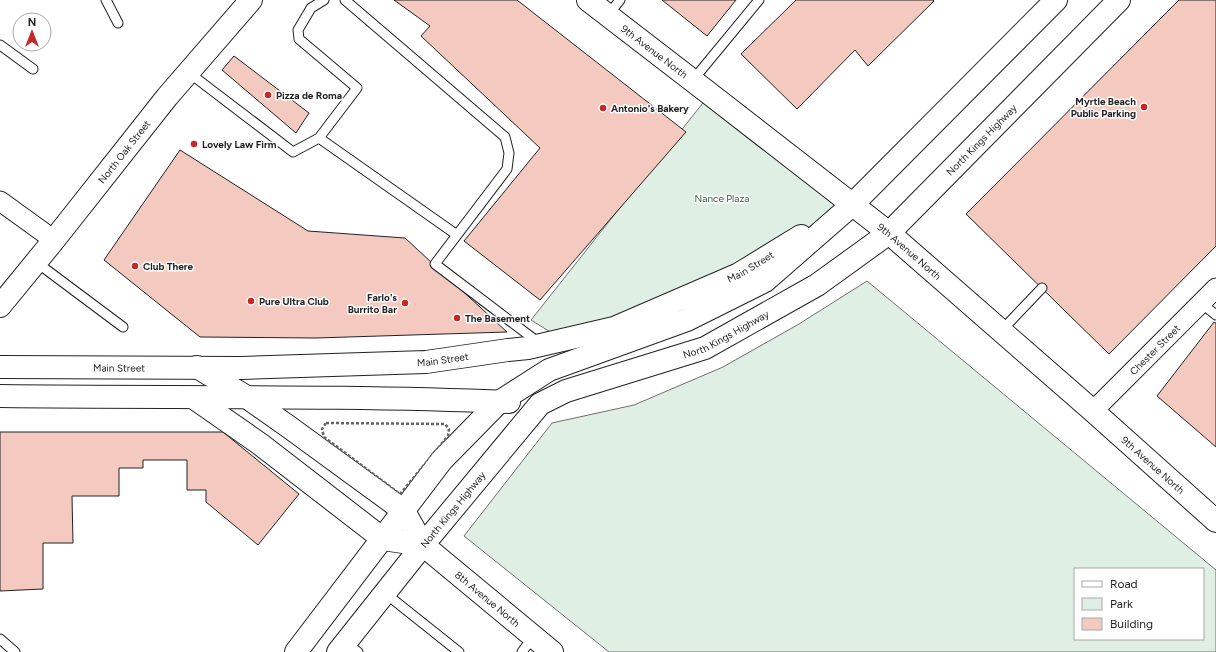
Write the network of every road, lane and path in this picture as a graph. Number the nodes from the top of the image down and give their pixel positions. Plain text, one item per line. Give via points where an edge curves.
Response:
1 (106, 0) edge
2 (251, 0) edge
3 (324, 0) edge
4 (345, 0) edge
5 (588, 0) edge
6 (760, 0) edge
7 (1056, 0) edge
8 (1119, 0) edge
9 (614, 7) edge
10 (118, 23) dead end
11 (0, 45) edge
12 (33, 69) dead end
13 (188, 72) junction
14 (692, 80) junction
15 (319, 138) junction
16 (0, 201) edge
17 (852, 205) junction
18 (889, 233) junction
19 (457, 235) junction
20 (54, 240) junction
21 (36, 262) junction
22 (1042, 288) dead end
23 (1216, 288) edge
24 (1201, 303) junction
25 (0, 306) edge
26 (1216, 315) edge
27 (123, 327) dead end
28 (1001, 331) junction
29 (541, 345) junction
30 (0, 367) edge
31 (197, 367) junction
32 (0, 396) edge
33 (245, 396) junction
34 (194, 398) junction
35 (499, 402) junction
36 (540, 404) junction
37 (1093, 411) junction
38 (326, 423) joint
39 (404, 511) junction
40 (1216, 521) edge
41 (383, 539) junction
42 (423, 545) junction
43 (385, 593) junction
44 (0, 639) edge
45 (528, 644) edge
46 (347, 649) edge
47 (11, 651) edge
48 (296, 652) edge
49 (459, 652) edge
50 (552, 652) edge

1 - 10 lane
2 - 13 main road, North Oak Street
3 - 15 lane via 312,8 298,30 299,39 357,88
4 - 19 lane via 505,137 509,153 507,169
5 - 9 main road, 9th Avenue North
6 - 14 lane
7 - 17 main road
8 - 18 main road, North Kings Highway
9 - 14 main road, 9th Avenue North
11 - 12 lane
13 - 15 lane via 293,152
13 - 20 main road, North Oak Street
14 - 17 main road, 9th Avenue North
15 - 19 lane
16 - 20 street
17 - 18 main road, 9th Avenue North
17 - 29 main road, Main Street via 739,274 614,328
17 - 35 main road via 765,281 687,320 549,370
18 - 28 main road, 9th Avenue North
18 - 36 main road, North Kings Highway via 818,285 705,348 566,390
19 - 29 lane via 435,264
20 - 21 main road, North Oak Street
21 - 25 main road, North Oak Street
21 - 27 lane
22 - 28 lane
23 - 24 street, Chester Street
24 - 26 lane
24 - 37 street, Chester Street
28 - 37 main road, 9th Avenue North
29 - 31 main road, Main Street via 426,362
30 - 31 main road, Main Street
31 - 33 main road
32 - 34 main road
33 - 34 main road
33 - 35 main road
33 - 39 main road
34 - 41 main road via 260,444
35 - 36 main road
35 - 39 main road via 442,460
36 - 42 main road, North Kings Highway
37 - 40 main road, 9th Avenue North
38 - 38 path via 445,424 449,429 448,436 400,494 324,437 322,429
39 - 41 main road
39 - 42 main road
41 - 42 main road
41 - 48 main road
42 - 43 main road, North Kings Highway
42 - 45 main road, 8th Avenue North
43 - 46 main road, North Kings Highway
43 - 49 lane
44 - 47 lane
45 - 50 main road, 8th Avenue North

